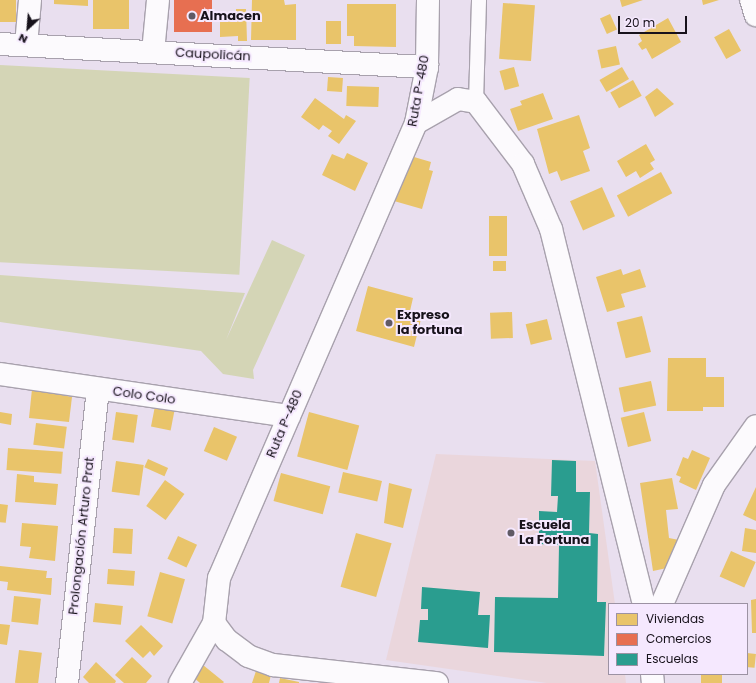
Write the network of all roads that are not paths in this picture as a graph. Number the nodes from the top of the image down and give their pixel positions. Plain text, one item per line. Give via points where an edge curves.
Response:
1 (30, 0) edge
2 (158, 0) edge
3 (428, 0) edge
4 (478, 0) edge
5 (750, 0) edge
6 (756, 15) edge
7 (0, 44) edge
8 (26, 45) junction
9 (153, 52) junction
10 (426, 66) junction
11 (476, 102) junction
12 (416, 123) junction
13 (0, 374) edge
14 (98, 389) junction
15 (289, 416) junction
16 (756, 426) edge
17 (644, 603) edge
18 (662, 603) edge
19 (214, 623) junction
20 (428, 682) edge
21 (67, 683) edge
22 (180, 683) edge

1 - 8 street
2 - 9 street
3 - 10 street, Ruta P-480
4 - 11 lane
5 - 6 street
7 - 8 street, Caupolicán
8 - 9 street, Caupolicán
9 - 10 street, Caupolicán
10 - 12 street, Ruta P-480
11 - 12 street via 458,99
11 - 17 street via 523,164 551,229
12 - 15 street, Ruta P-480
13 - 14 street, Colo Colo
14 - 15 street, Colo Colo
14 - 21 street, Prolongación Arturo Prat
15 - 19 street, Ruta P-480 via 219,578
16 - 18 street via 714,485
19 - 20 street via 227,640 248,656 273,665
19 - 22 street

